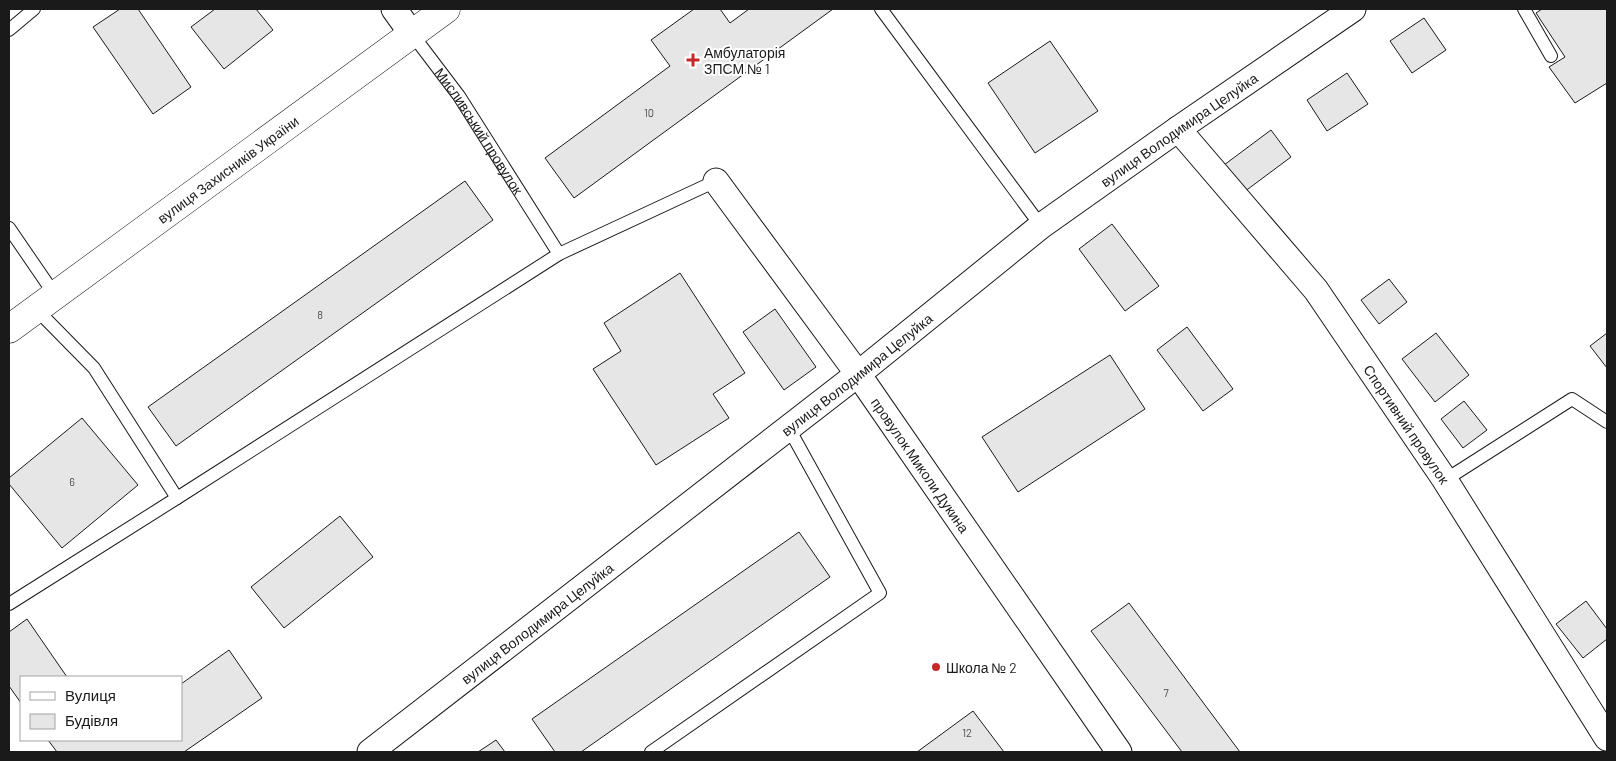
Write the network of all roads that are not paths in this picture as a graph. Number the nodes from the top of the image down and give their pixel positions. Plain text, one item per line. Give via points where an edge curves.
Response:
1 (34, 9) edge
2 (394, 9) edge
3 (446, 9) edge
4 (881, 9) edge
5 (1353, 9) edge
6 (1524, 9) edge
7 (9, 30) edge
8 (412, 34) junction
9 (1551, 56) dead end
10 (1178, 129) junction
11 (716, 181) joint
12 (1041, 226) junction
13 (9, 228) edge
14 (559, 254) junction
15 (45, 302) junction
16 (9, 329) edge
17 (858, 374) junction
18 (1607, 422) edge
19 (788, 427) junction
20 (1445, 480) junction
21 (177, 498) junction
22 (9, 604) edge
23 (1607, 738) edge
24 (370, 752) edge
25 (650, 752) edge
26 (1119, 752) edge

1 - 7 lane
2 - 8 street, Мисливський провулок
3 - 8 street, вулиця Захисників України
4 - 12 lane
5 - 10 street, вулиця Володимира Целуйка
6 - 9 lane
8 - 14 lane, Мисливський провулок via 459,96
8 - 15 street, вулиця Захисників України
10 - 12 street, вулиця Володимира Целуйка
10 - 20 street, Спортивний провулок via 1316,290
11 - 14 lane
11 - 17 street, провулок Миколи Дукина
12 - 17 street, вулиця Володимира Целуйка
13 - 15 lane
14 - 21 lane
15 - 16 street, вулиця Захисників України
15 - 21 lane via 94,368
17 - 19 street, вулиця Володимира Целуйка
17 - 26 street, провулок Миколи Дукина
18 - 20 lane via 1572,399
19 - 24 street, вулиця Володимира Целуйка
19 - 25 lane via 880,593
20 - 23 street, Спортивний провулок
21 - 22 lane

